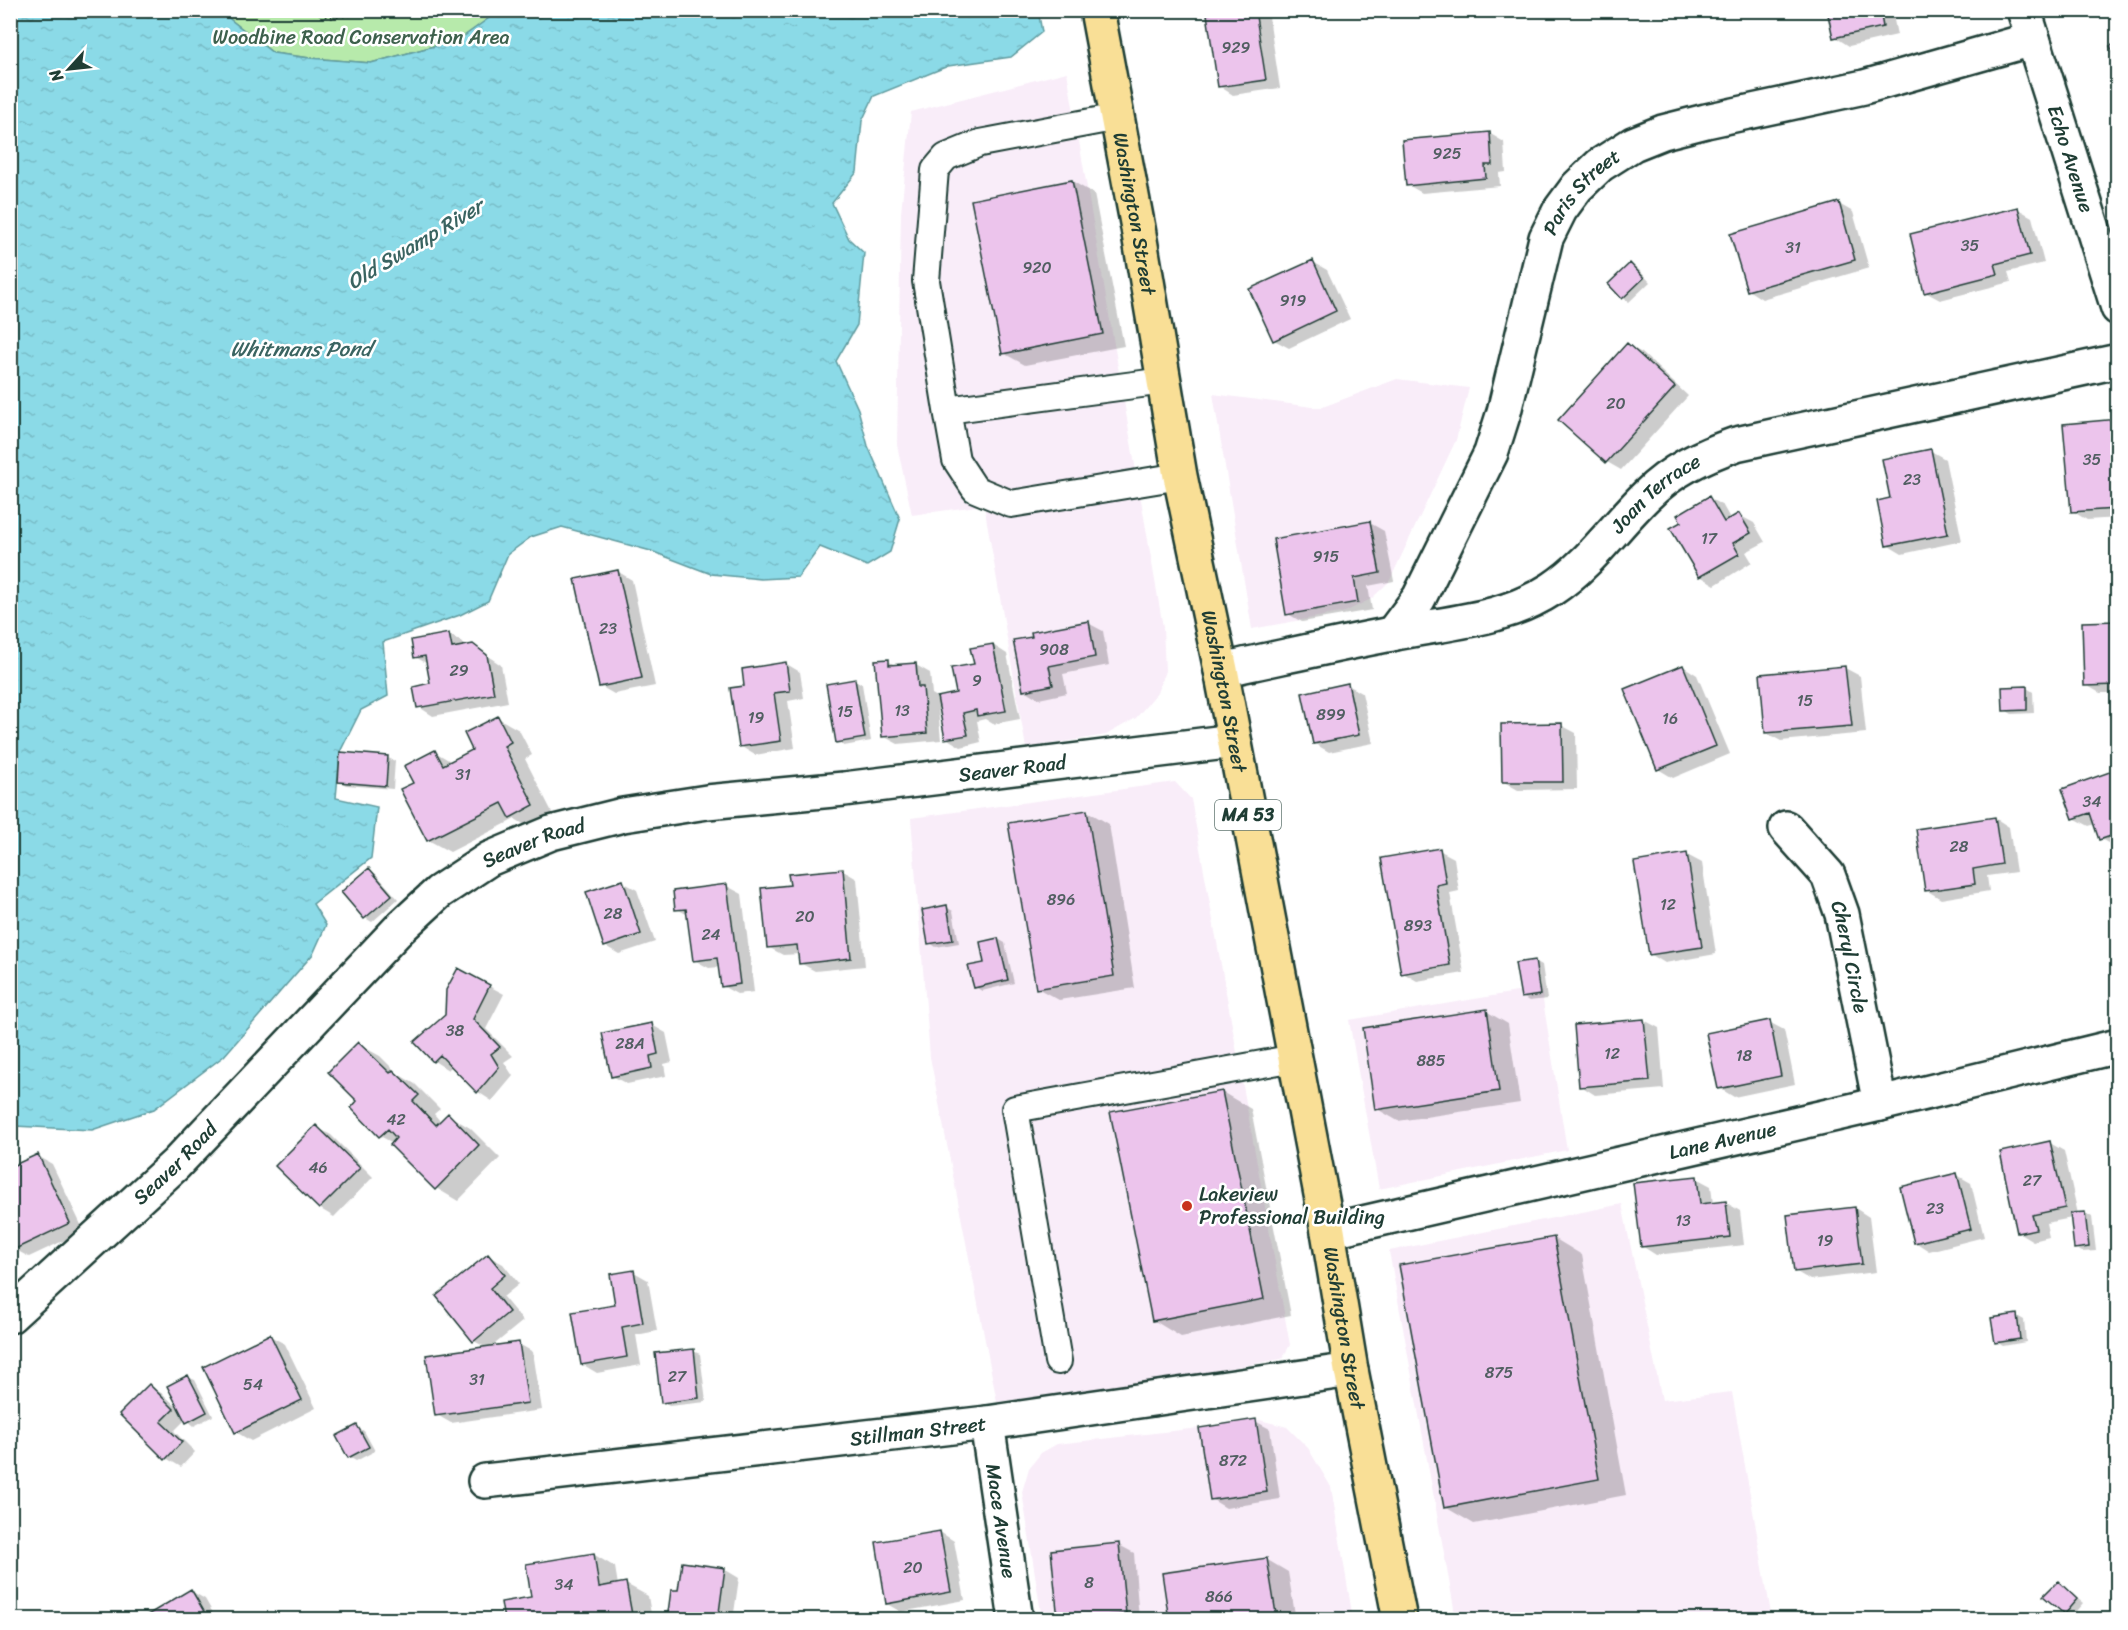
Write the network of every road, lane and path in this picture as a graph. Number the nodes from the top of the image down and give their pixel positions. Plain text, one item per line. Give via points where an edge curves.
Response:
1 (308, 10) edge
2 (386, 10) edge
3 (1098, 10) edge
4 (2029, 25) edge
5 (1118, 117) junction
6 (2118, 308) edge
7 (2118, 362) edge
8 (1164, 381) junction
9 (947, 411) junction
10 (1180, 476) junction
11 (1392, 633) junction
12 (1221, 670) junction
13 (1234, 741) junction
14 (1786, 828) dead end
15 (2115, 1041) edge
16 (1295, 1058) junction
17 (1880, 1104) junction
18 (1328, 1231) junction
19 (10, 1316) edge
20 (1058, 1361) dead end
21 (1351, 1370) junction
22 (987, 1423) junction
23 (485, 1481) dead end
24 (1016, 1620) edge
25 (1400, 1620) edge

1 - 2 path via 330,17
3 - 5 main road, Washington Street / MA 53
4 - 6 street, Echo Avenue
4 - 11 street, Paris Street via 1864,87 1663,132 1600,165 1560,210 1546,238 1491,453 1419,598
5 - 8 main road, Washington Street / MA 53
5 - 9 lane via 980,143 946,157 935,170 926,281
7 - 11 street, Joan Terrace via 1736,444 1700,457 1647,495 1578,570 1527,604 1491,617
8 - 9 lane
8 - 10 main road, Washington Street / MA 53
9 - 10 lane via 956,460 975,489 1011,504
10 - 12 main road, Washington Street / MA 53
11 - 12 street, Joan Terrace
12 - 13 main road, Washington Street / MA 53
13 - 16 main road, Washington Street / MA 53
13 - 19 street, Seaver Road via 623,815 551,832 489,859 439,892 399,929 176,1164
14 - 17 street, Cheryl Circle via 1828,875 1842,914
15 - 17 street, Lane Avenue
16 - 18 main road, Washington Street / MA 53
16 - 20 lane via 1015,1109
17 - 18 street, Lane Avenue
18 - 21 main road, Washington Street / MA 53
21 - 22 street, Stillman Street
21 - 25 main road, Washington Street / MA 53
22 - 23 street, Stillman Street
22 - 24 street, Mace Avenue

